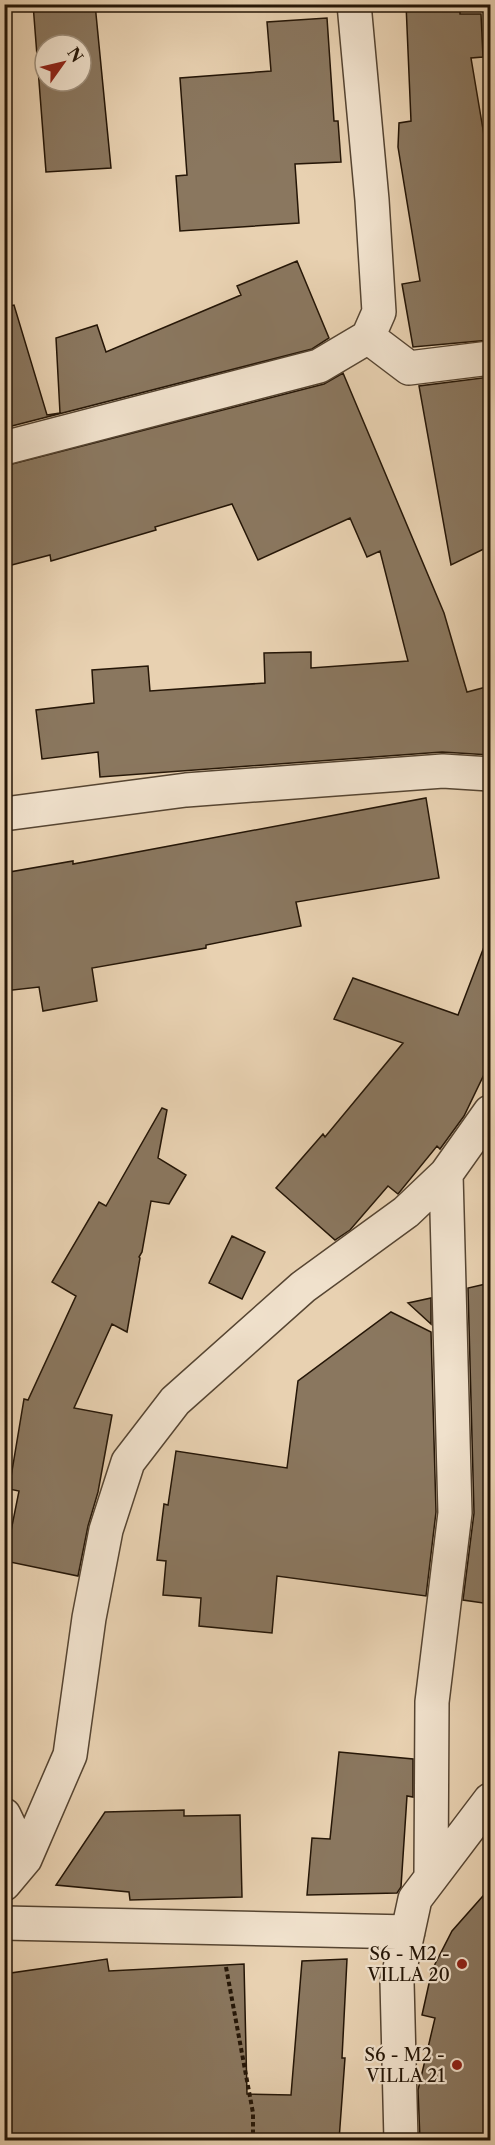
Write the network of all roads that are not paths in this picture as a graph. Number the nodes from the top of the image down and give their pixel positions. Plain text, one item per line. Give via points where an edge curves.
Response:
1 (354, 4) edge
2 (368, 337) junction
3 (490, 358) edge
4 (4, 448) edge
5 (490, 774) edge
6 (4, 814) edge
7 (490, 1112) edge
8 (446, 1174) junction
9 (490, 1800) edge
10 (4, 1815) edge
11 (15, 1872) edge
12 (431, 1878) junction
13 (4, 1923) edge
14 (408, 1932) junction
15 (401, 2140) edge

1 - 2 street via 379,312
2 - 3 street via 410,368
2 - 4 street via 319,366
5 - 6 street via 443,771 186,790
7 - 8 street
8 - 11 street via 406,1212 303,1287 175,1401 128,1462 106,1530 70,1755
8 - 12 street via 455,1513 432,1702
9 - 12 street
10 - 11 street
12 - 14 street via 415,1899
13 - 14 street
14 - 15 street via 398,1982

